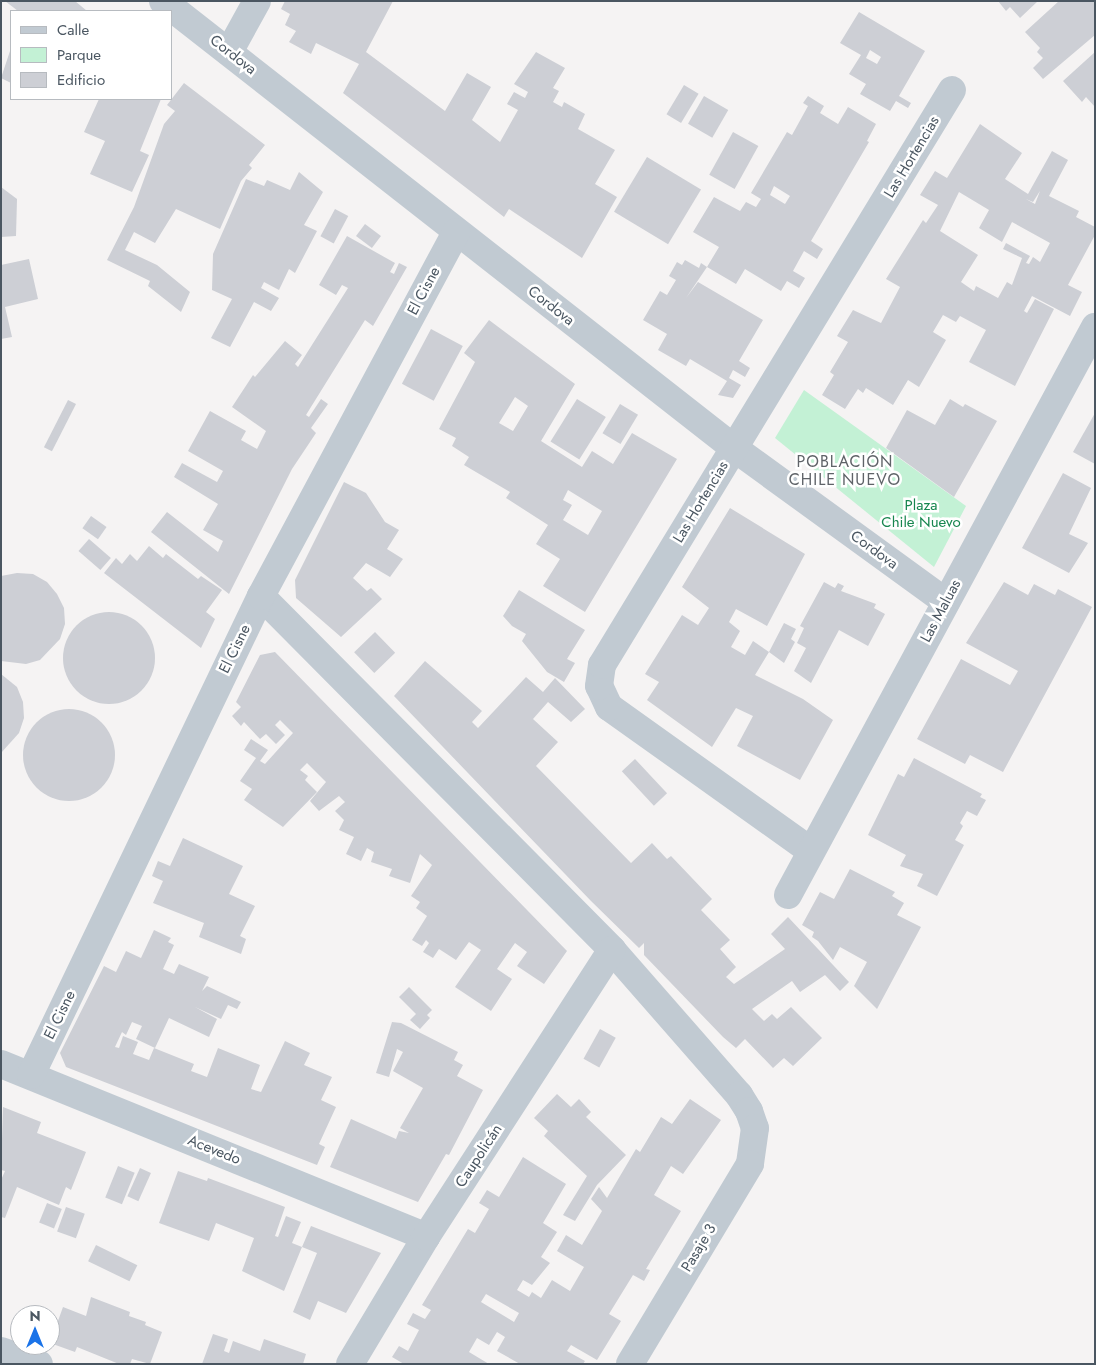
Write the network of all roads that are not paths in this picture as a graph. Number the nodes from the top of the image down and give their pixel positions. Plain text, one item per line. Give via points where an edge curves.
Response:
1 (163, 1) edge
2 (257, 1) edge
3 (229, 52) junction
4 (952, 90) dead end
5 (456, 232) junction
6 (1095, 327) edge
7 (734, 448) junction
8 (261, 596) junction
9 (946, 602) junction
10 (811, 851) junction
11 (788, 895) dead end
12 (612, 950) junction
13 (1, 1064) edge
14 (31, 1075) junction
15 (426, 1236) junction
16 (1, 1351) edge
17 (39, 1364) edge
18 (350, 1364) edge
19 (630, 1364) edge

1 - 3 street, Cordova
2 - 3 street
3 - 5 street, Cordova
4 - 7 street, Las Hortencias
5 - 7 street, Cordova
5 - 8 street, El Cisne
6 - 9 street, Las Maluas
7 - 9 street, Cordova
7 - 10 street, Las Hortencias via 602,664 599,686 609,707
8 - 12 street
8 - 14 street, El Cisne
9 - 10 street, Las Maluas
10 - 11 street, Las Maluas
12 - 15 street, Caupolicán
12 - 19 street, Pasaje 3 via 739,1095 755,1128 750,1164
13 - 14 street, Acevedo
14 - 15 street, Acevedo
15 - 18 street, Caupolicán
16 - 17 street

